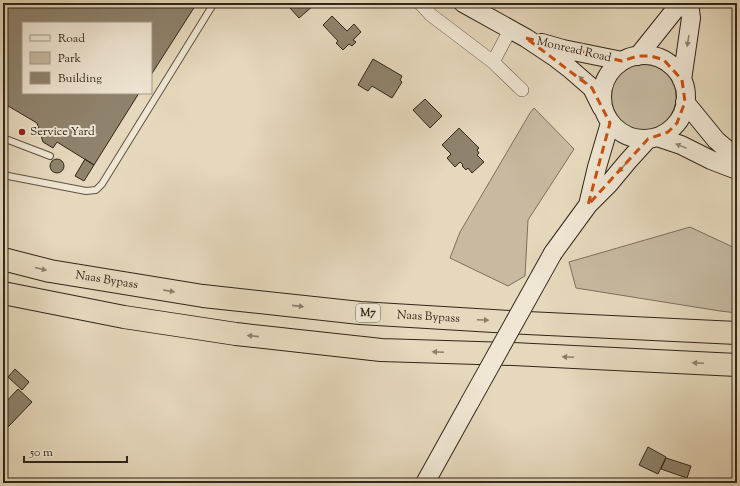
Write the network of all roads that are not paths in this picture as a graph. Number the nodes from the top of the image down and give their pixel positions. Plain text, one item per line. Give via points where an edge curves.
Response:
1 (214, 3) edge
2 (420, 3) edge
3 (463, 3) edge
4 (682, 3) edge
5 (688, 3) edge
6 (518, 34) junction
7 (630, 58) junction
8 (493, 62) junction
9 (682, 80) junction
10 (522, 90) dead end
11 (685, 102) junction
12 (608, 118) junction
13 (3, 138) edge
14 (652, 138) junction
15 (50, 156) dead end
16 (737, 158) edge
17 (737, 170) edge
18 (3, 176) edge
19 (588, 204) junction
20 (3, 260) edge
21 (3, 293) edge
22 (737, 333) edge
23 (737, 365) edge
24 (425, 483) edge

1 - 18 lane via 96,190 86,191
2 - 8 street via 431,15
3 - 6 street, Monread Road
4 - 7 street
5 -> 9 street via 691,18
6 - 7 street, Monread Road via 563,49
6 - 8 street
12 -> 6 street, Monread Road via 592,88 565,65
7 - 9 street via 651,56 664,60
7 - 12 street via 613,69 606,78 602,89 602,101
8 - 10 street
9 - 11 street
11 - 14 street via 683,113 668,132
11 - 16 street via 716,140
12 - 14 street via 627,135 634,138
12 - 19 street
13 - 15 lane
17 -> 14 street via 681,145
14 -> 19 street
19 - 24 street, bridge via 553,253
20 -> 22 highway, Naas Bypass / M7 via 50,271 202,296 360,313
23 -> 21 highway via 381,350 244,335 124,317

